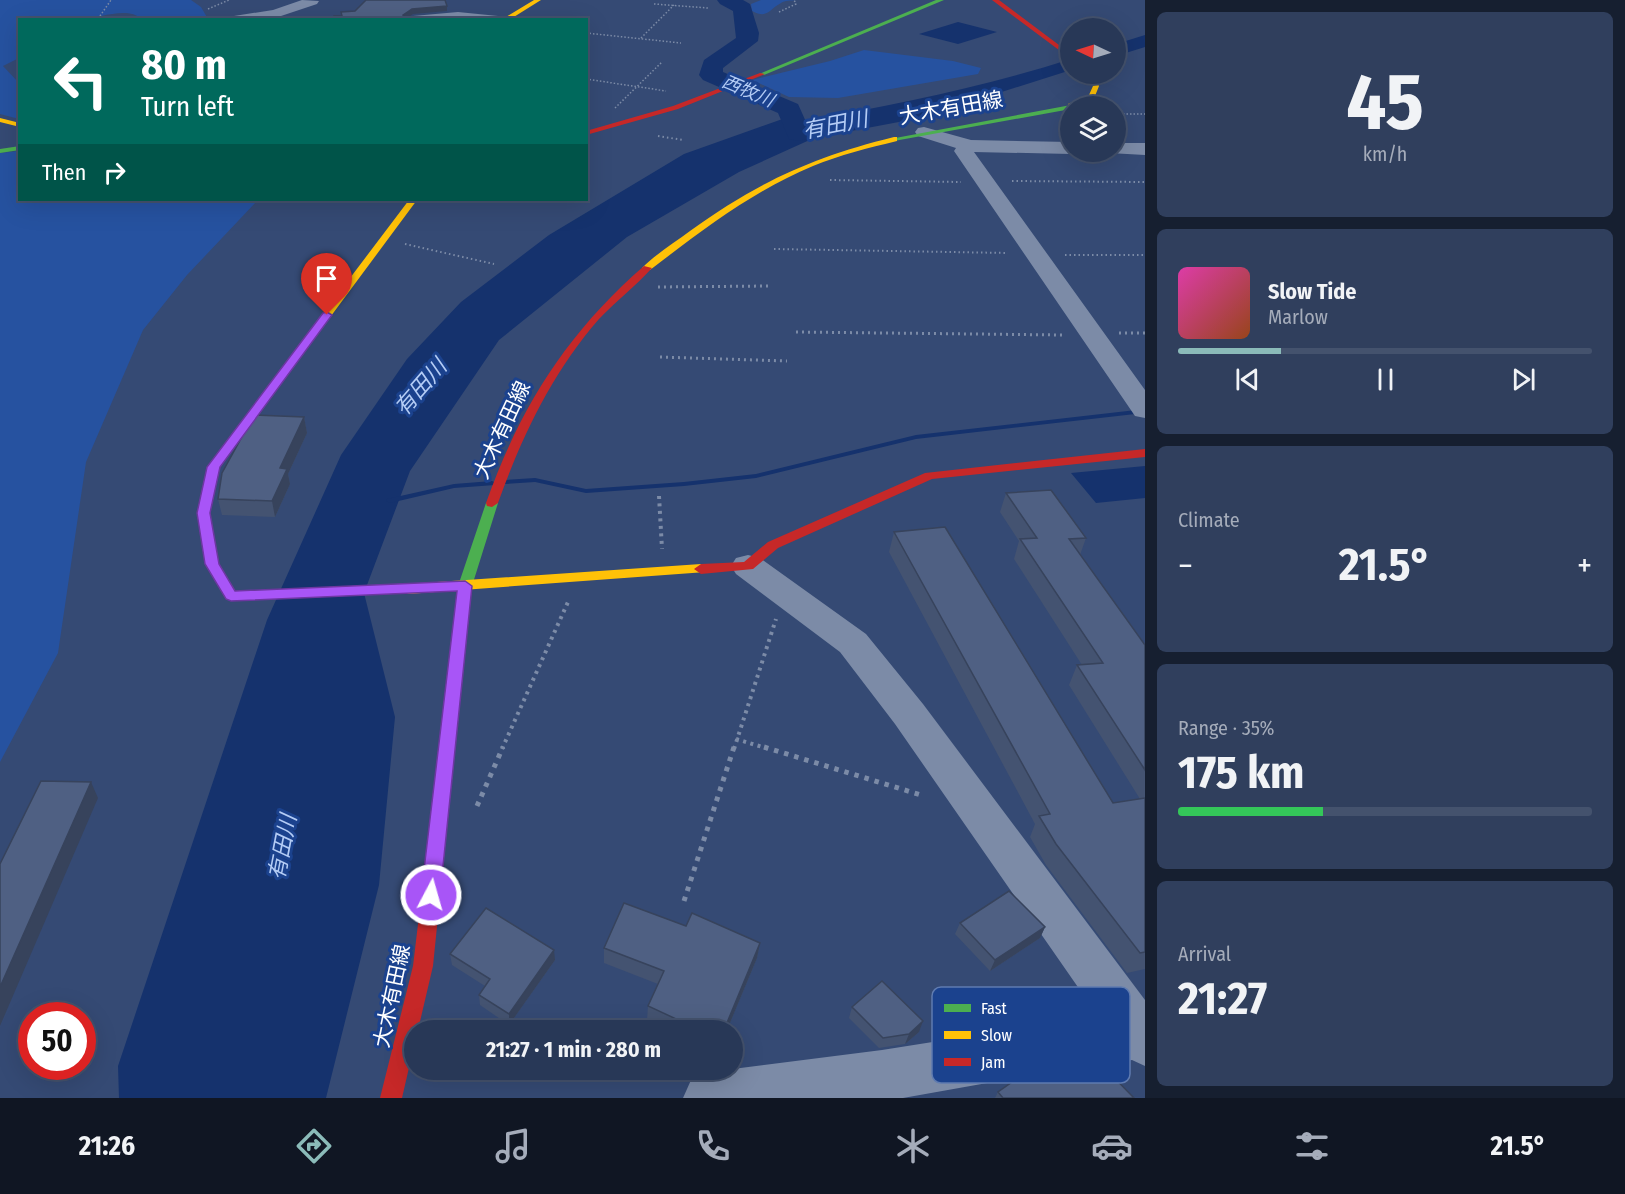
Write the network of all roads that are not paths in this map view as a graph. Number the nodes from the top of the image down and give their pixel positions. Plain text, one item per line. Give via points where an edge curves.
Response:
1 (314, 0) edge
2 (538, 0) edge
3 (941, 0) edge
4 (996, 0) edge
5 (250, 18) edge
6 (436, 18) edge
7 (478, 18) edge
8 (507, 18) edge
9 (1060, 49) edge
10 (1060, 109) edge
11 (0, 120) edge
12 (18, 124) edge
13 (924, 132) junction
14 (588, 133) edge
15 (970, 146) junction
16 (18, 148) edge
17 (1060, 148) edge
18 (1126, 149) edge
19 (1145, 149) edge
20 (0, 151) edge
21 (411, 201) edge
22 (1145, 410) edge
23 (1145, 453) edge
24 (748, 566) junction
25 (465, 586) junction
26 (1107, 987) edge
27 (1130, 1019) edge
28 (1143, 1037) edge
29 (932, 1067) edge
30 (391, 1098) edge
31 (709, 1098) edge

1 - 5 street via 274,15
2 - 8 main road
3 - 14 main road via 651,117
4 - 9 main road
6 - 7 street
10 - 13 main road, 大木有田線
11 - 12 main road
13 - 15 street
13 - 25 main road, 大木有田線 via 836,155 786,175 709,221 605,305 546,382 504,465
15 - 17 street
15 - 22 street via 963,151
16 - 20 main road
18 - 19 street
21 - 25 main road via 213,467 203,513 212,564 231,596
23 - 24 main road via 929,476 773,545
24 - 25 main road
24 - 26 street via 853,644 909,714
25 - 30 main road, 大木有田線 via 423,966
27 - 28 street
29 - 31 street

